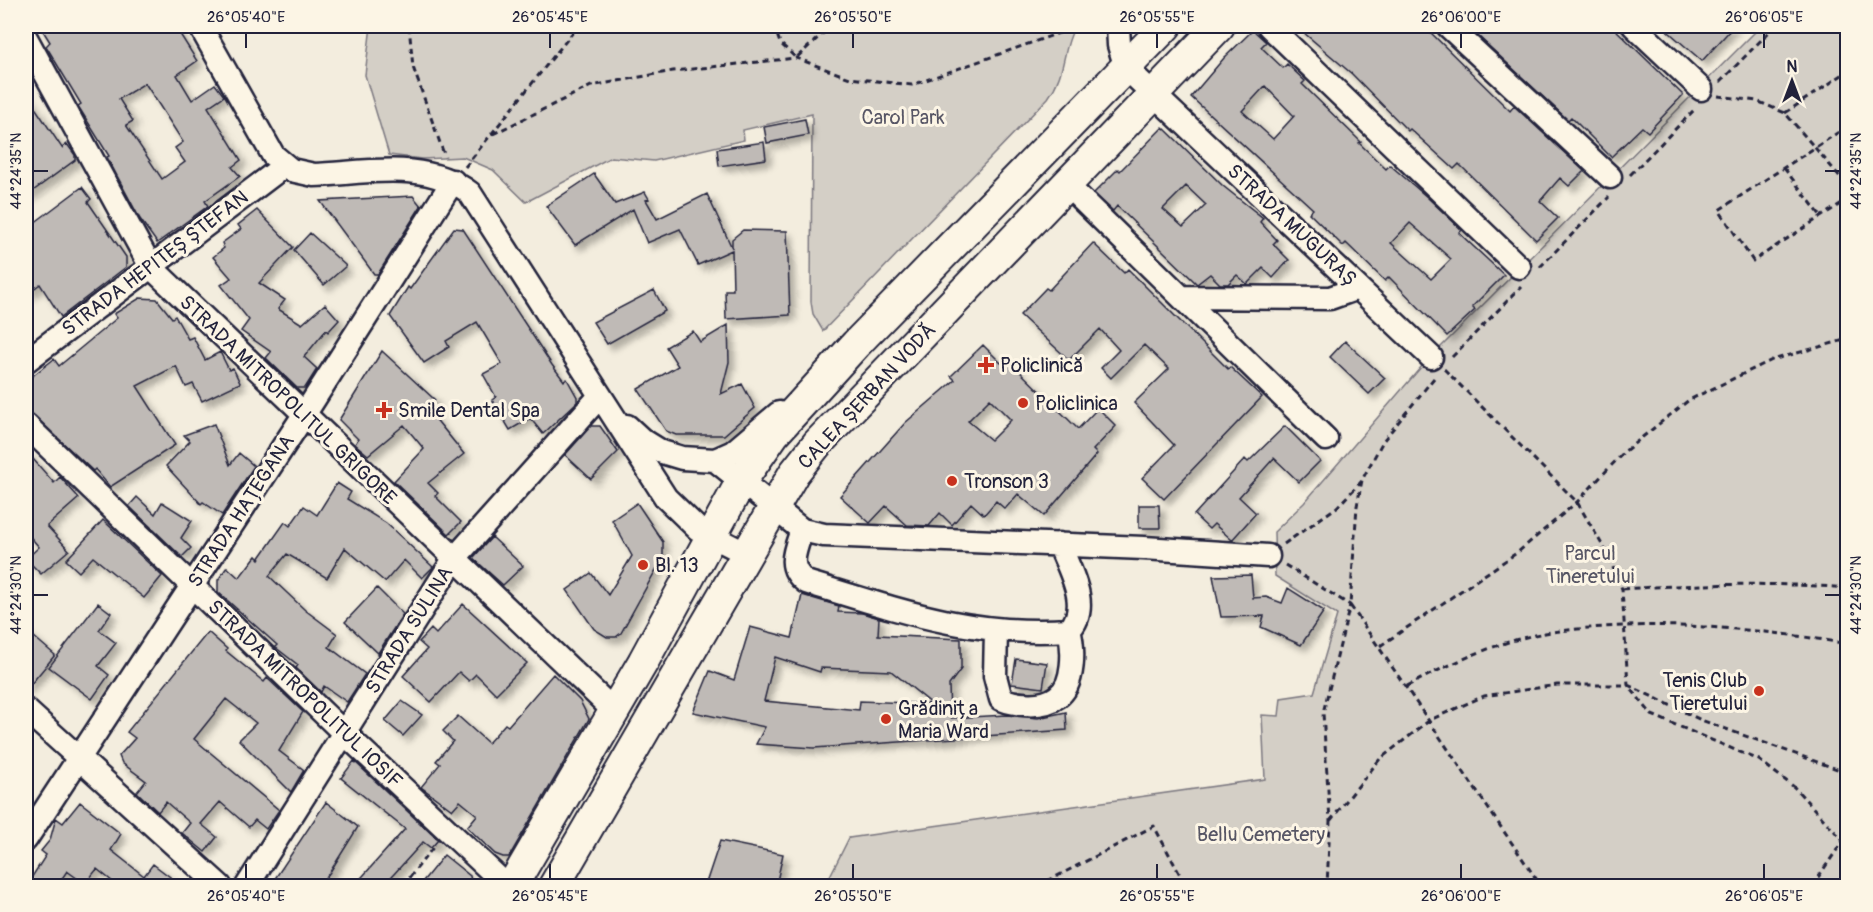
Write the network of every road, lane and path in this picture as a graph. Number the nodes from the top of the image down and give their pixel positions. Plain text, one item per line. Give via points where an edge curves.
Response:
1 (200, 26) edge
2 (409, 26) edge
3 (578, 26) edge
4 (774, 26) edge
5 (831, 26) edge
6 (1079, 26) edge
7 (1118, 26) edge
8 (1167, 26) edge
9 (1220, 26) edge
10 (1269, 26) edge
11 (1448, 26) edge
12 (1634, 26) edge
13 (1775, 26) edge
14 (26, 38) edge
15 (796, 58) junction
16 (1126, 68) junction
17 (1848, 71) edge
18 (1708, 90) junction
19 (1153, 93) junction
20 (1785, 113) junction
21 (1846, 127) edge
22 (1848, 133) edge
23 (493, 134) junction
24 (1814, 147) junction
25 (284, 166) junction
26 (1784, 168) junction
27 (1610, 177) dead end
28 (453, 181) junction
29 (1068, 186) junction
30 (1848, 186) edge
31 (1848, 199) edge
32 (1821, 217) junction
33 (151, 267) junction
34 (1520, 276) joint
35 (1358, 288) junction
36 (1182, 297) junction
37 (1848, 339) edge
38 (856, 344) junction
39 (26, 361) edge
40 (1439, 365) junction
41 (600, 396) junction
42 (304, 415) junction
43 (26, 425) edge
44 (1326, 439) dead end
45 (682, 458) junction
46 (715, 460) junction
47 (742, 480) junction
48 (1362, 480) junction
49 (666, 498) junction
50 (1577, 501) junction
51 (773, 506) junction
52 (802, 530) junction
53 (711, 536) junction
54 (1059, 544) junction
55 (745, 553) junction
56 (1268, 556) junction
57 (454, 559) junction
58 (192, 585) junction
59 (1848, 588) edge
60 (1622, 589) junction
61 (1350, 605) junction
62 (1625, 627) junction
63 (996, 630) junction
64 (1069, 630) junction
65 (1848, 644) edge
66 (1380, 646) junction
67 (1407, 686) junction
68 (1628, 686) junction
69 (26, 710) edge
70 (614, 711) junction
71 (1430, 720) junction
72 (344, 733) junction
73 (77, 758) junction
74 (1848, 773) edge
75 (1330, 821) junction
76 (446, 830) junction
77 (26, 839) edge
78 (1843, 841) junction
79 (1848, 846) edge
80 (1051, 879) junction
81 (220, 886) edge
82 (247, 886) edge
83 (403, 886) edge
84 (507, 886) edge
85 (512, 886) edge
86 (554, 886) edge
87 (1038, 886) edge
88 (1055, 886) edge
89 (1186, 886) edge
90 (1327, 886) edge
91 (1541, 886) edge
92 (1812, 886) edge

1 - 25 street via 268,147
2 - 28 path via 413,67
3 - 23 path
4 - 15 path via 780,43
5 - 15 path
6 - 15 path via 912,85 850,78
7 - 16 street
8 - 16 main road, CALEA ȘERBAN VODĂ
9 - 19 main road, CALEA ȘERBAN VODĂ
10 - 34 street
11 - 27 street
12 - 18 street
13 - 18 path
14 - 33 street, STRADA MITROPOLITUL GRIGORE
15 - 23 path via 673,71 591,86
16 - 19 street, STRADA MUGURAȘ
16 - 38 main road, CALEA ȘERBAN VODĂ
17 - 20 path
18 - 20 path via 1757,101
19 - 29 main road, CALEA ȘERBAN VODĂ
19 - 35 street, STRADA MUGURAȘ
20 - 24 path
21 - 22 path
21 - 24 path
23 - 28 path
24 - 26 path
24 - 30 path
25 - 28 street via 314,175 418,171
25 - 33 street, STRADA HEPITEȘ ȘTEFAN
26 - 32 path
26 - 32 path via 1719,210 1753,261
28 - 41 street via 478,203
28 - 42 street, STRADA HAȚEGANA
29 - 36 street
29 - 51 main road, CALEA ȘERBAN VODĂ via 817,444
31 - 32 path
33 - 39 street, STRADA HEPITEȘ ȘTEFAN
33 - 42 street, STRADA MITROPOLITUL GRIGORE
34 - 40 path
35 - 36 street via 1330,298
35 - 40 street, STRADA MUGURAȘ
36 - 44 street
37 - 50 path via 1772,360 1689,400 1625,452
38 - 46 street via 733,452
38 - 47 main road, CALEA ȘERBAN VODĂ via 774,434
40 - 48 path via 1383,441
40 - 50 path
41 - 45 street via 641,439
41 - 49 street
41 - 57 street, STRADA SULINA
42 - 57 street, STRADA MITROPOLITUL GRIGORE
42 - 58 street, STRADA HAȚEGANA
43 - 58 street, STRADA MITROPOLITUL IOSIF
45 - 46 street
45 - 49 street via 666,470
46 - 47 street
47 - 51 street
47 - 53 main road, CALEA ȘERBAN VODĂ
48 - 56 path via 1337,507
48 - 61 path
49 - 53 street via 686,520
50 - 60 path via 1607,553
50 - 66 path via 1518,552
51 - 52 street
51 - 55 main road, CALEA ȘERBAN VODĂ
52 - 54 street via 845,537
52 - 63 street via 793,566 806,582 959,626
53 - 55 street
53 - 70 main road, CALEA ȘERBAN VODĂ
54 - 56 street
54 - 64 street via 1079,602 1079,615
55 - 86 main road, CALEA ȘERBAN VODĂ
56 - 61 path
57 - 70 street, STRADA MITROPOLITUL GRIGORE
57 - 72 street, STRADA SULINA
58 - 72 street, STRADA MITROPOLITUL IOSIF
58 - 73 street, STRADA HAȚEGANA
59 - 60 path via 1724,582
60 - 62 path
61 - 66 path
61 - 75 path via 1323,714
62 - 65 path via 1733,628
62 - 67 path via 1551,632 1494,647
62 - 68 path
63 - 64 street
63 - 64 street via 996,690 1001,699 1029,704 1059,697 1073,656
66 - 67 path
67 - 71 path
68 - 71 path via 1557,686 1484,696
68 - 74 path via 1701,720
68 - 78 path via 1652,715 1777,771
69 - 73 street
70 - 85 main road, CALEA ȘERBAN VODĂ
71 - 75 path via 1380,759
71 - 91 path
72 - 76 street, STRADA MITROPOLITUL IOSIF
72 - 82 street, STRADA SULINA
73 - 77 street, STRADA HAȚEGANA
73 - 81 street
75 - 90 path
76 - 83 path
76 - 84 street, STRADA MITROPOLITUL IOSIF
78 - 79 path
78 - 92 path
80 - 87 path
80 - 88 path
80 - 89 path via 1155,826

